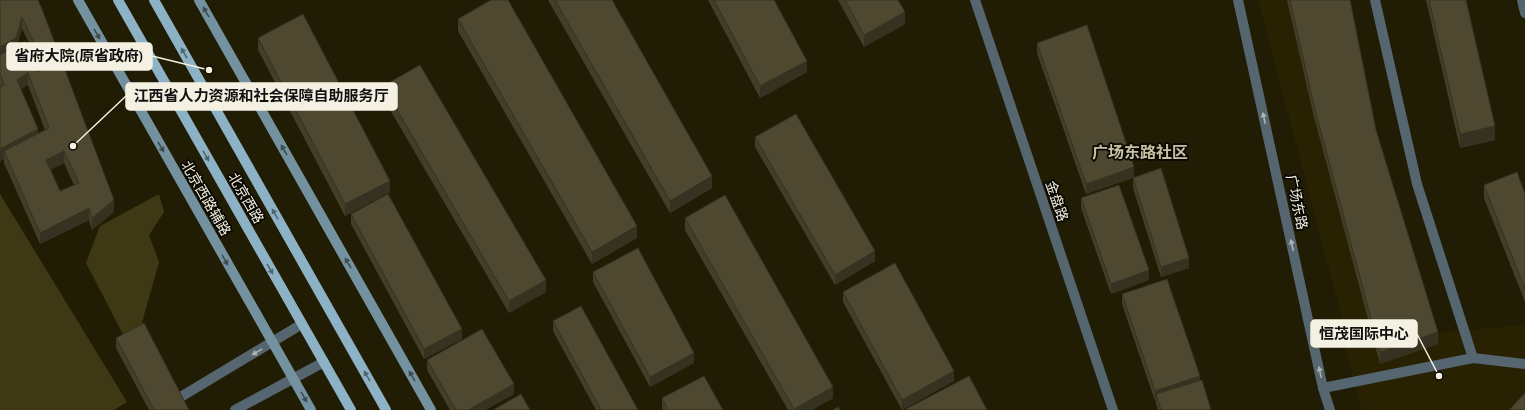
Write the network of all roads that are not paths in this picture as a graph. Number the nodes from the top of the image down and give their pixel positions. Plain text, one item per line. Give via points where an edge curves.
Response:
1 (78, 0) edge
2 (118, 0) edge
3 (154, 0) edge
4 (199, 0) edge
5 (975, 0) edge
6 (1238, 0) edge
7 (1375, 0) edge
8 (1522, 0) edge
9 (1525, 13) edge
10 (302, 324) junction
11 (272, 342) junction
12 (1473, 358) junction
13 (324, 362) junction
14 (1525, 364) edge
15 (293, 379) junction
16 (1323, 388) junction
17 (159, 410) edge
18 (235, 410) edge
19 (311, 410) edge
20 (351, 410) edge
21 (386, 410) edge
22 (431, 410) edge
23 (1113, 410) edge
24 (1330, 410) edge

1 -> 11 main road, 北京西路辅路
2 -> 10 main road, 北京西路
21 -> 3 main road, 北京西路
22 -> 4 main road
5 - 23 street, 金盘路
16 -> 6 street, 广场东路
7 - 12 street via 1417,184
8 - 9 street
10 - 11 street
10 - 13 main road, 北京西路
11 - 15 main road, 北京西路辅路
11 -> 17 street
12 - 14 street
12 - 16 street
13 - 15 street
13 - 20 main road, 北京西路
15 - 18 street
15 -> 19 main road, 北京西路辅路
16 - 24 street, 广场东路

